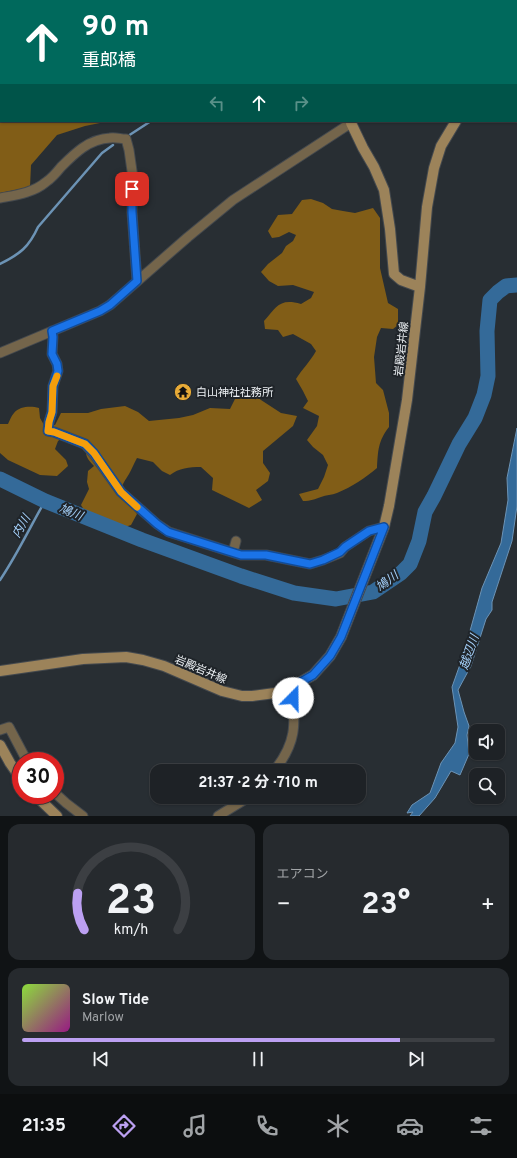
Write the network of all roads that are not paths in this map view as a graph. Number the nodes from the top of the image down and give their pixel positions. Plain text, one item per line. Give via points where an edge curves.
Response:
1 (351, 122) edge
2 (455, 122) edge
3 (0, 198) edge
4 (137, 281) junction
5 (420, 287) junction
6 (52, 331) junction
7 (0, 353) edge
8 (384, 527) junction
9 (236, 541) dead end
10 (233, 552) junction
11 (0, 671) edge
12 (292, 687) junction
13 (0, 730) edge
14 (0, 745) edge
15 (22, 752) edge
16 (280, 764) edge
17 (12, 766) edge
18 (64, 801) edge
19 (44, 804) edge
20 (238, 804) edge
21 (57, 816) edge
22 (83, 816) edge
23 (218, 816) edge

1 - 4 street via 233,200
1 - 5 main road via 384,190 394,274 401,280
2 - 5 main road, 岩殿岩井線 via 441,146 434,168 427,207
3 - 4 street via 40,187 87,144 110,138 126,139 133,178 132,212
4 - 6 street via 105,308
5 - 8 main road, 岩殿岩井線 via 407,400
6 - 7 street
6 - 10 street via 52,354 58,371 53,386 48,431 85,444 121,492 168,532
8 - 10 street via 369,531 340,552 310,564 266,555 241,555
8 - 12 main road, 岩殿岩井線 via 341,637 330,656 313,675
9 - 10 street
11 - 12 main road, 岩殿岩井線 via 83,659 126,657 164,666 222,691 242,696 275,693
12 - 16 street via 294,730 288,750
13 - 15 street via 9,727
14 - 17 main road
18 - 22 street
19 - 21 main road
20 - 23 street

